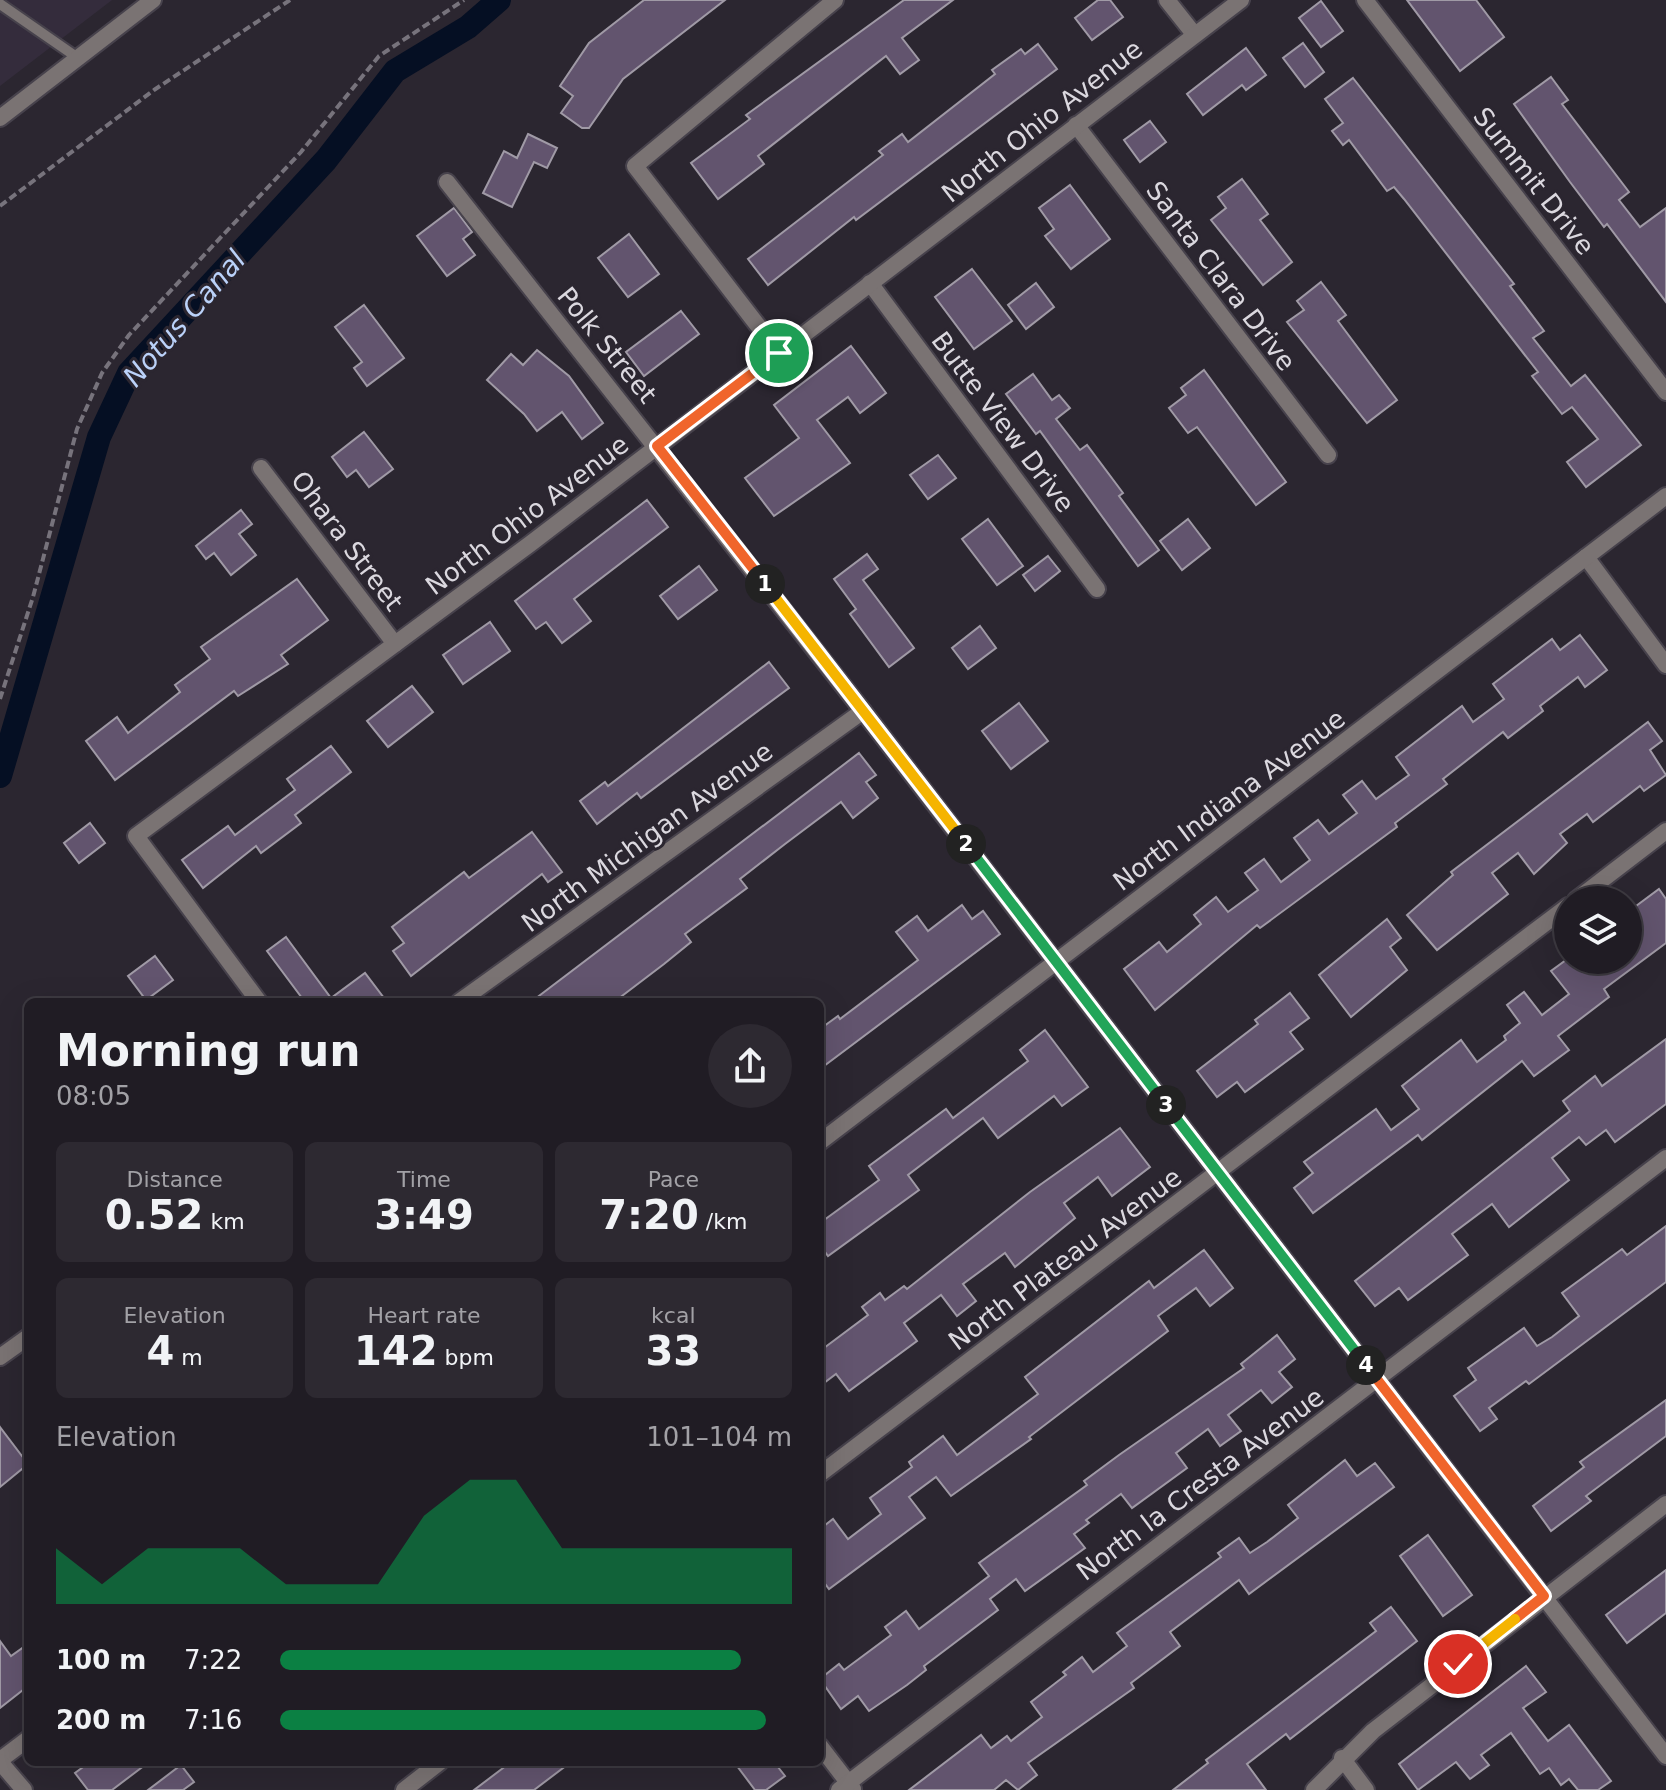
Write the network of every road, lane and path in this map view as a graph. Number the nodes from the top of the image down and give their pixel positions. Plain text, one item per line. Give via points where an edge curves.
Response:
1 (153, 0) edge
2 (290, 0) edge
3 (464, 0) edge
4 (835, 0) edge
5 (1167, 0) edge
6 (1241, 0) edge
7 (1365, 0) edge
8 (0, 4) edge
9 (1194, 34) junction
10 (78, 58) junction
11 (0, 118) edge
12 (1076, 125) junction
13 (447, 182) dead end
14 (0, 206) edge
15 (870, 283) junction
16 (779, 353) junction
17 (1666, 392) edge
18 (657, 446) junction
19 (1328, 455) dead end
20 (261, 468) dead end
21 (1666, 496) edge
22 (1586, 557) junction
23 (1097, 589) dead end
24 (395, 644) junction
25 (1666, 665) edge
26 (0, 699) edge
27 (863, 711) junction
28 (1666, 831) edge
29 (1594, 886) edge
30 (1554, 917) edge
31 (1057, 962) junction
32 (256, 998) edge
33 (465, 998) edge
34 (824, 1139) edge
35 (1666, 1158) edge
36 (1218, 1174) junction
37 (24, 1340) edge
38 (0, 1357) edge
39 (1377, 1379) junction
40 (824, 1471) edge
41 (1666, 1504) edge
42 (1544, 1596) junction
43 (24, 1742) edge
44 (824, 1752) edge
45 (1666, 1756) edge
46 (1342, 1758) junction
47 (0, 1761) edge
48 (435, 1766) edge
49 (847, 1788) edge
50 (24, 1790) edge
51 (404, 1790) edge
52 (1314, 1790) edge
53 (1366, 1790) edge

1 - 10 street
2 - 14 path via 154,90
3 - 26 path via 379,56 301,152 129,335 102,373 77,429
4 - 16 street via 635,166
5 - 9 street
6 - 9 street, North Ohio Avenue
7 - 17 street, Summit Drive
8 - 10 lane
9 - 12 street, North Ohio Avenue
10 - 11 street
12 - 15 street, North Ohio Avenue
12 - 19 street, Santa Clara Drive
13 - 18 street, Polk Street
15 - 16 street, North Ohio Avenue
15 - 23 street, Butte View Drive
16 - 18 street, North Ohio Avenue
18 - 24 street, North Ohio Avenue
18 - 27 street, Polk Street
20 - 24 street, Ohara Street
21 - 22 street, North Indiana Avenue
22 - 25 street
22 - 31 street, North Indiana Avenue
24 - 32 street, North Ohio Avenue via 136,836
27 - 31 street, Polk Street
27 - 33 street, North Michigan Avenue
28 - 29 street
30 - 36 street, North Plateau Avenue
31 - 34 street, North Indiana Avenue
31 - 36 street, Polk Street
35 - 39 street, North la Cresta Avenue
36 - 39 street, Polk Street
36 - 40 street, North Plateau Avenue
37 - 38 street
39 - 42 street, Polk Street
39 - 49 street, North la Cresta Avenue
41 - 42 street
42 - 45 street, Polk Street
42 - 46 street
43 - 47 street
44 - 49 street
46 - 52 street
46 - 53 street
47 - 50 street
48 - 51 street

